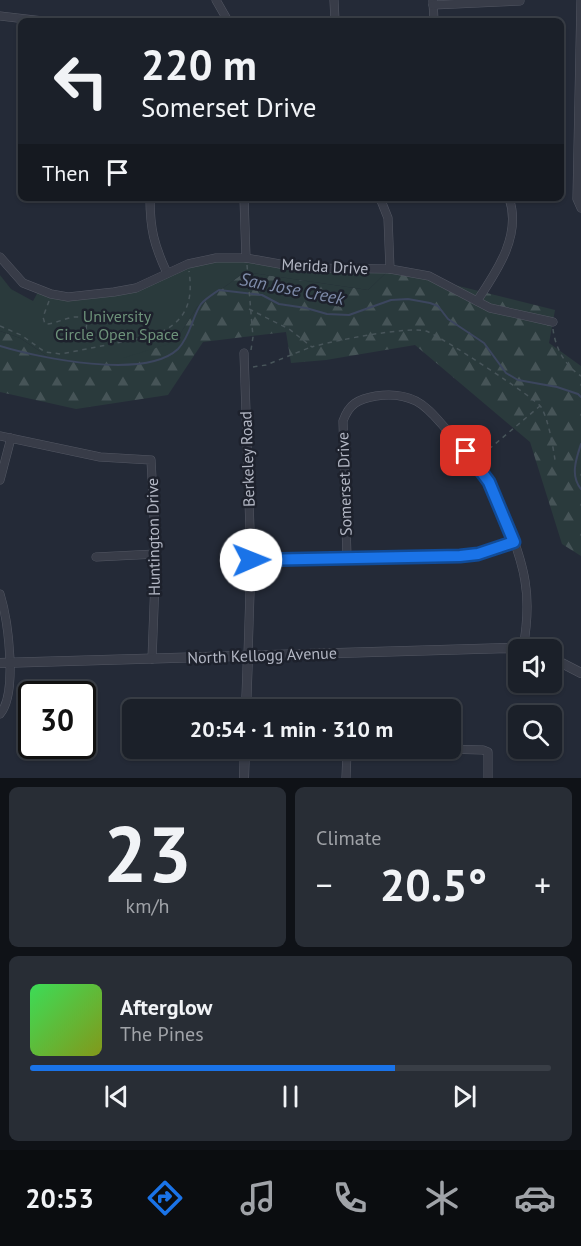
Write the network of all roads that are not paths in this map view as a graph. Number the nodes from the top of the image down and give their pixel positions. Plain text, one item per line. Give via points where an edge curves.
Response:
1 (216, 0) edge
2 (334, 0) edge
3 (581, 0) edge
4 (520, 1) edge
5 (433, 2) edge
6 (0, 16) edge
7 (18, 18) edge
8 (226, 18) edge
9 (335, 18) edge
10 (434, 18) edge
11 (150, 201) edge
12 (244, 201) edge
13 (381, 201) edge
14 (509, 201) edge
15 (581, 208) edge
16 (0, 257) edge
17 (246, 258) junction
18 (390, 269) junction
19 (167, 273) junction
20 (477, 301) junction
21 (553, 322) road end
22 (244, 353) road end
23 (0, 436) edge
24 (11, 438) junction
25 (0, 480) edge
26 (514, 542) junction
27 (156, 554) junction
28 (96, 557) dead end
29 (347, 558) junction
30 (251, 560) junction
31 (0, 594) edge
32 (525, 639) edge
33 (508, 648) edge
34 (248, 655) junction
35 (152, 659) junction
36 (5, 663) edge
37 (562, 663) edge
38 (581, 673) edge
39 (246, 699) edge
40 (0, 714) edge
41 (461, 749) edge
42 (245, 759) edge
43 (347, 759) edge
44 (244, 778) edge
45 (346, 778) edge
46 (488, 778) edge

1 - 8 street
2 - 9 street
3 - 15 street via 577,199
4 - 5 street
5 - 10 street
6 - 7 street
11 - 19 street via 150,227
12 - 17 street
13 - 18 street via 388,218
14 - 20 street via 508,246
16 - 19 street, Merida Drive via 23,283 68,297 136,288
17 - 18 street, Merida Drive via 302,268
17 - 19 street, Merida Drive via 216,258
18 - 20 street, Merida Drive via 429,276
20 - 21 street, Merida Drive via 508,314
22 - 30 street, Berkeley Road
23 - 24 street, Huntington Drive
24 - 25 street
24 - 27 street, Huntington Drive via 100,457 152,460
26 - 29 street via 460,556
26 - 29 street, Somerset Drive via 489,482 428,409 401,396 380,395 362,398 351,405 343,422
26 - 32 street, Somerset Drive via 525,579
27 - 28 street
27 - 35 street, Huntington Drive
29 - 30 street
30 - 34 street, Berkeley Road
31 - 36 street via 9,636
33 - 34 street, North Kellogg Avenue
34 - 35 street, North Kellogg Avenue
34 - 39 street, Berkeley Road
35 - 36 street, North Kellogg Avenue
36 - 40 street via 8,702
37 - 38 street
41 - 46 street via 488,752
42 - 44 street
43 - 45 street

